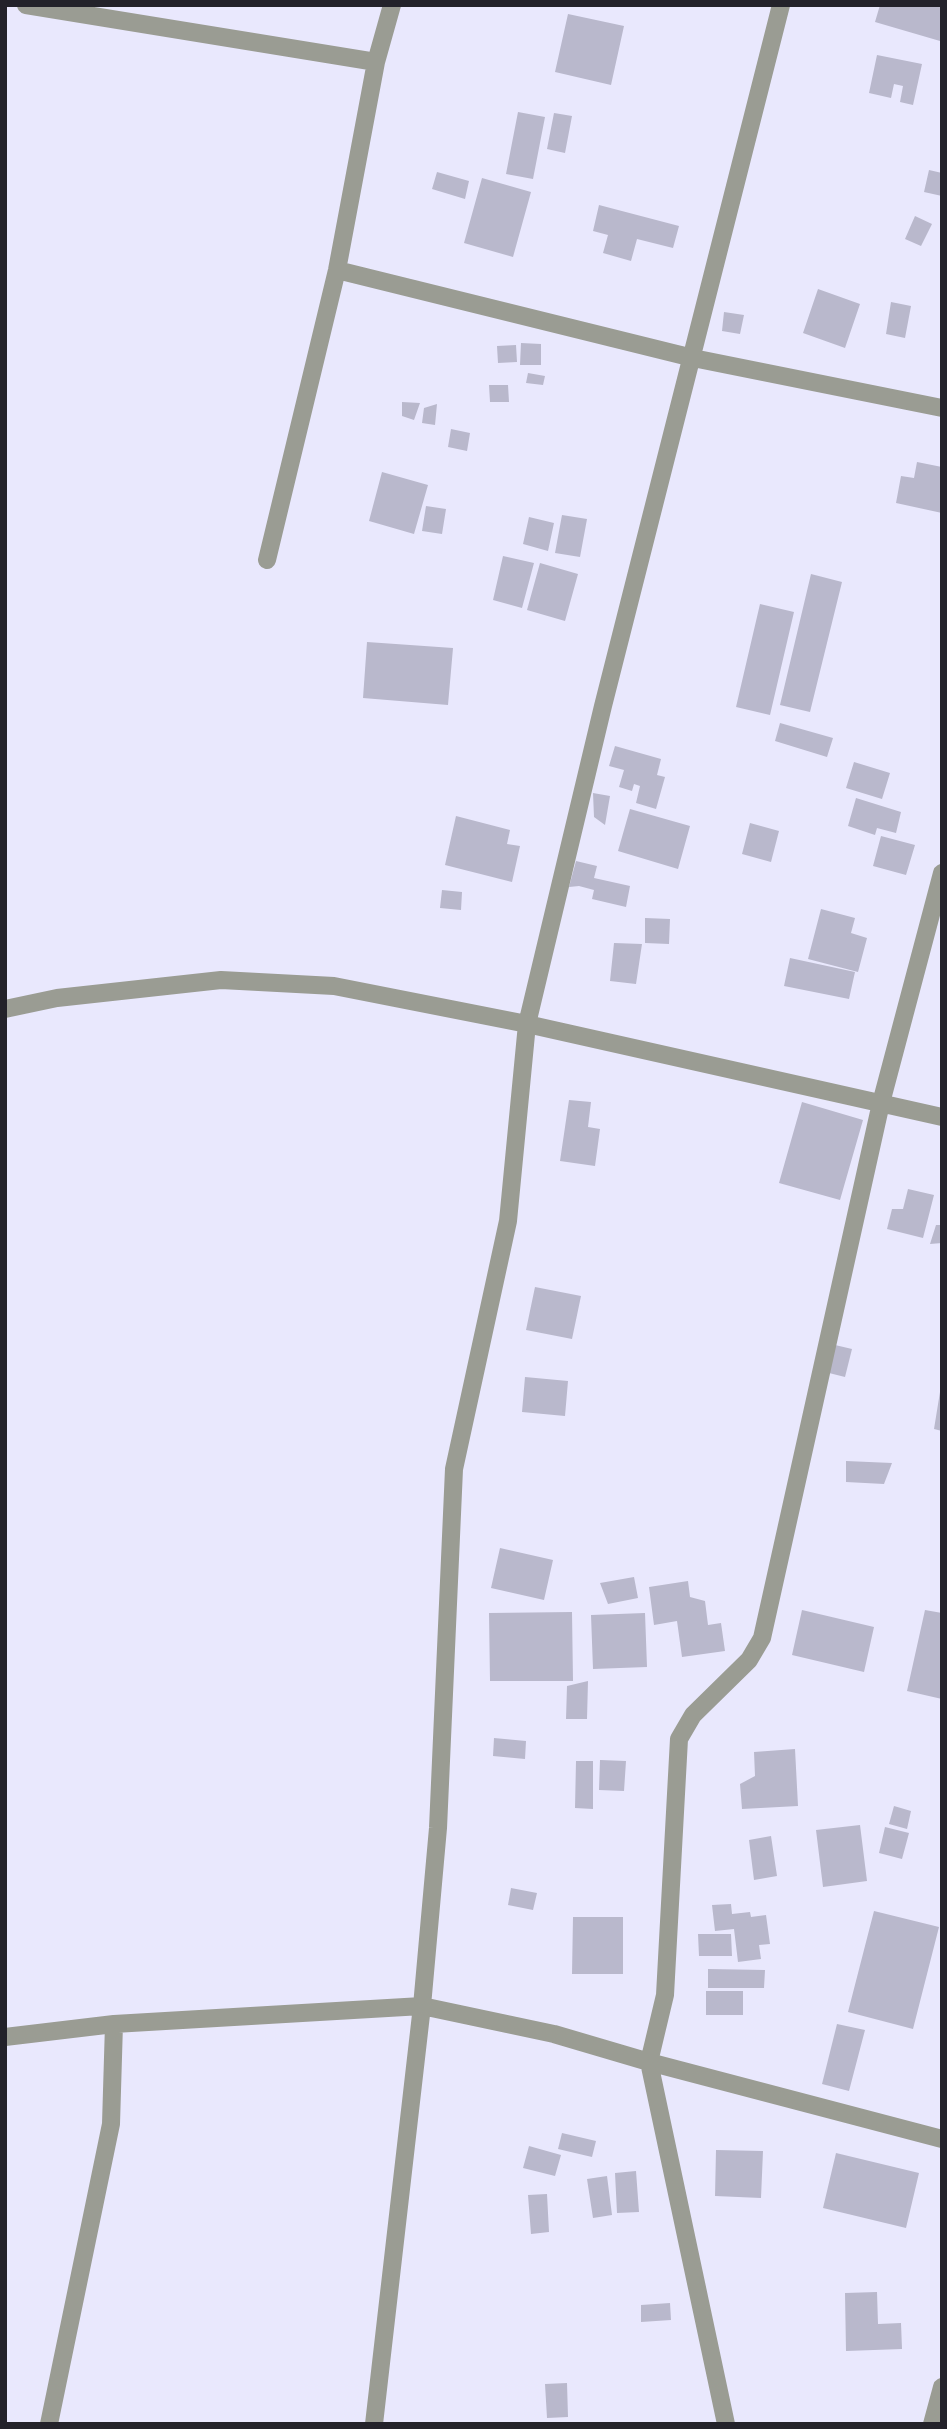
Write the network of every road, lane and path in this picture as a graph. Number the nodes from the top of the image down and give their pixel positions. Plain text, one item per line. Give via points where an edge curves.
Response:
1 (26, 5) edge
2 (32, 5) edge
3 (392, 5) edge
4 (781, 5) edge
5 (376, 62) junction
6 (337, 270) junction
7 (693, 358) junction
8 (942, 408) edge
9 (267, 559) dead end
10 (942, 873) edge
11 (5, 1009) edge
12 (527, 1024) junction
13 (881, 1103) junction
14 (942, 1117) edge
15 (422, 2006) junction
16 (114, 2024) junction
17 (5, 2037) edge
18 (649, 2062) junction
19 (942, 2139) edge
20 (942, 2387) edge
21 (49, 2424) edge
22 (374, 2424) edge
23 (726, 2424) edge
24 (932, 2424) edge

1 - 2 street
2 - 5 street
3 - 5 street
4 - 7 street
5 - 6 street
6 - 7 street
6 - 9 street
7 - 8 street
7 - 12 street
10 - 13 street
11 - 12 street via 57,998 221,980 334,986
12 - 13 street
12 - 15 street via 508,1221 454,1469 438,1828
13 - 14 street
13 - 18 street via 762,1638 749,1660 693,1715 679,1739 665,1995
15 - 16 street
15 - 18 street via 554,2034
15 - 22 street
16 - 17 street
16 - 21 street via 111,2124
18 - 19 street
18 - 23 street
20 - 24 street

